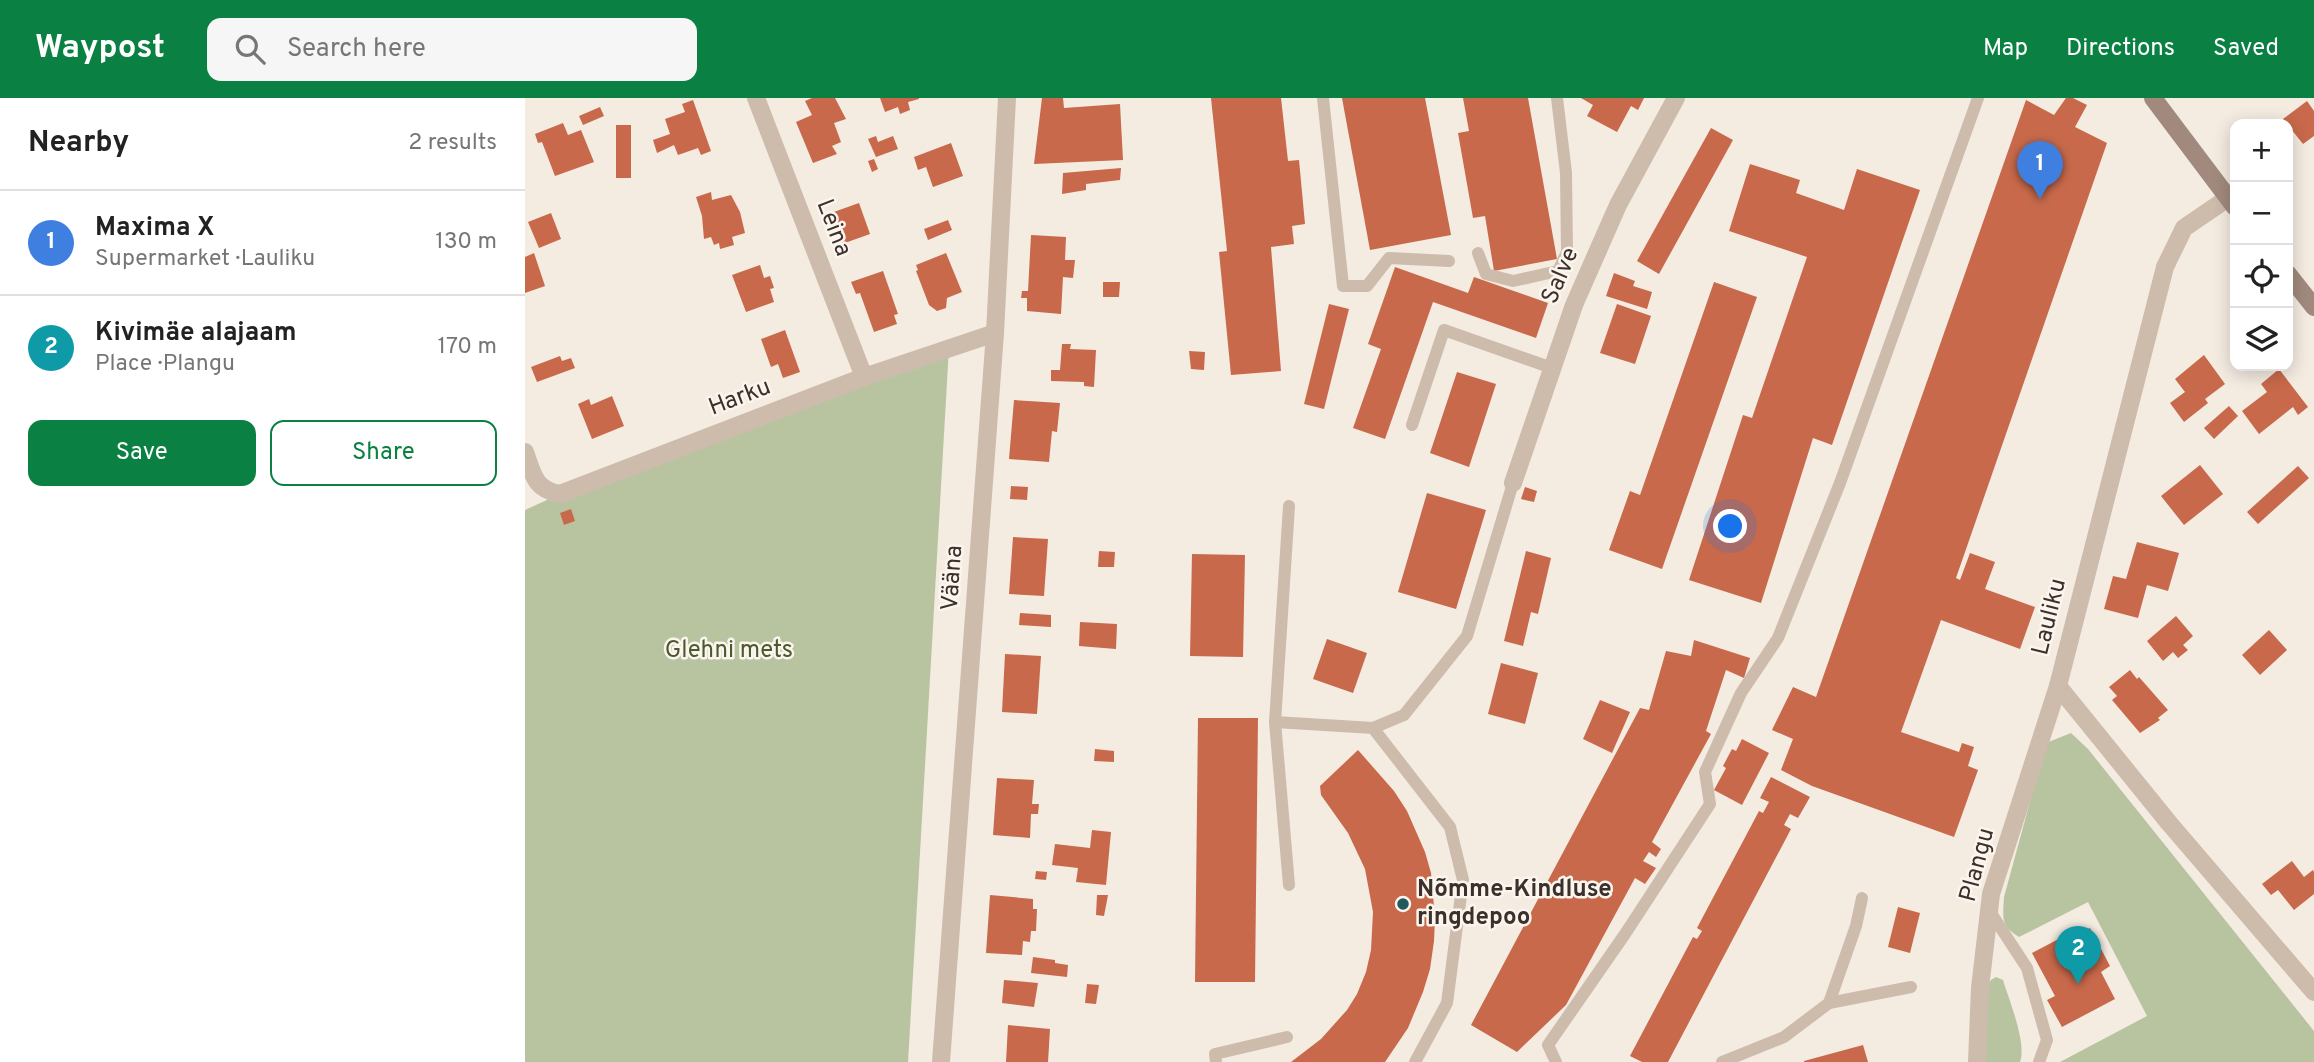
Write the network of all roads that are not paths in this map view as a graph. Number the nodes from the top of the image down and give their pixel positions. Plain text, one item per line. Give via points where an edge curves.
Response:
1 (756, 98) edge
2 (1007, 98) edge
3 (1323, 98) edge
4 (1557, 98) edge
5 (1676, 98) edge
6 (1978, 98) edge
7 (2153, 98) edge
8 (2230, 199) edge
9 (2230, 203) edge
10 (1478, 253) dead end
11 (1449, 261) dead end
12 (2293, 280) edge
13 (2314, 307) edge
14 (995, 333) junction
15 (1552, 368) junction
16 (864, 377) junction
17 (1412, 425) dead end
18 (525, 452) edge
19 (1514, 483) joint
20 (1289, 506) dead end
21 (2058, 687) junction
22 (1275, 722) junction
23 (1373, 728) junction
24 (1289, 885) dead end
25 (1862, 898) dead end
26 (1989, 910) junction
27 (1911, 987) dead end
28 (2314, 992) edge
29 (1829, 1003) junction
30 (1287, 1037) dead end
31 (941, 1062) edge
32 (1216, 1062) edge
33 (1415, 1062) edge
34 (1556, 1062) edge
35 (1722, 1062) edge
36 (1977, 1062) edge
37 (2039, 1062) edge

1 - 16 street, Leina
2 - 14 street, Vääna
3 - 11 lane via 1343,286 1367,286 1389,258
4 - 10 lane via 1566,173 1567,239 1567,253 1558,271 1513,281 1486,274
5 - 15 street, Salve via 1618,205 1574,304
6 - 34 lane via 1840,483 1778,638 1741,693 1705,772 1710,804 1548,1045
7 - 8 main road
9 - 21 street, Lauliku via 2184,228 2165,267
12 - 13 main road
14 - 16 street, Harku
14 - 31 street, Vääna
15 - 17 lane via 1444,330
15 - 19 street, Salve
16 - 18 street, Harku via 560,494 536,481
19 - 23 lane via 1467,636 1403,715
20 - 22 lane
21 - 26 street, Plangu
21 - 28 street, Lauliku
22 - 23 lane
22 - 24 lane
23 - 33 lane via 1450,827 1463,880 1447,1003
25 - 29 lane
26 - 36 street, Plangu
26 - 37 lane via 2027,968 2047,1040
27 - 29 lane
29 - 35 lane via 1784,1037
30 - 32 lane via 1215,1054

